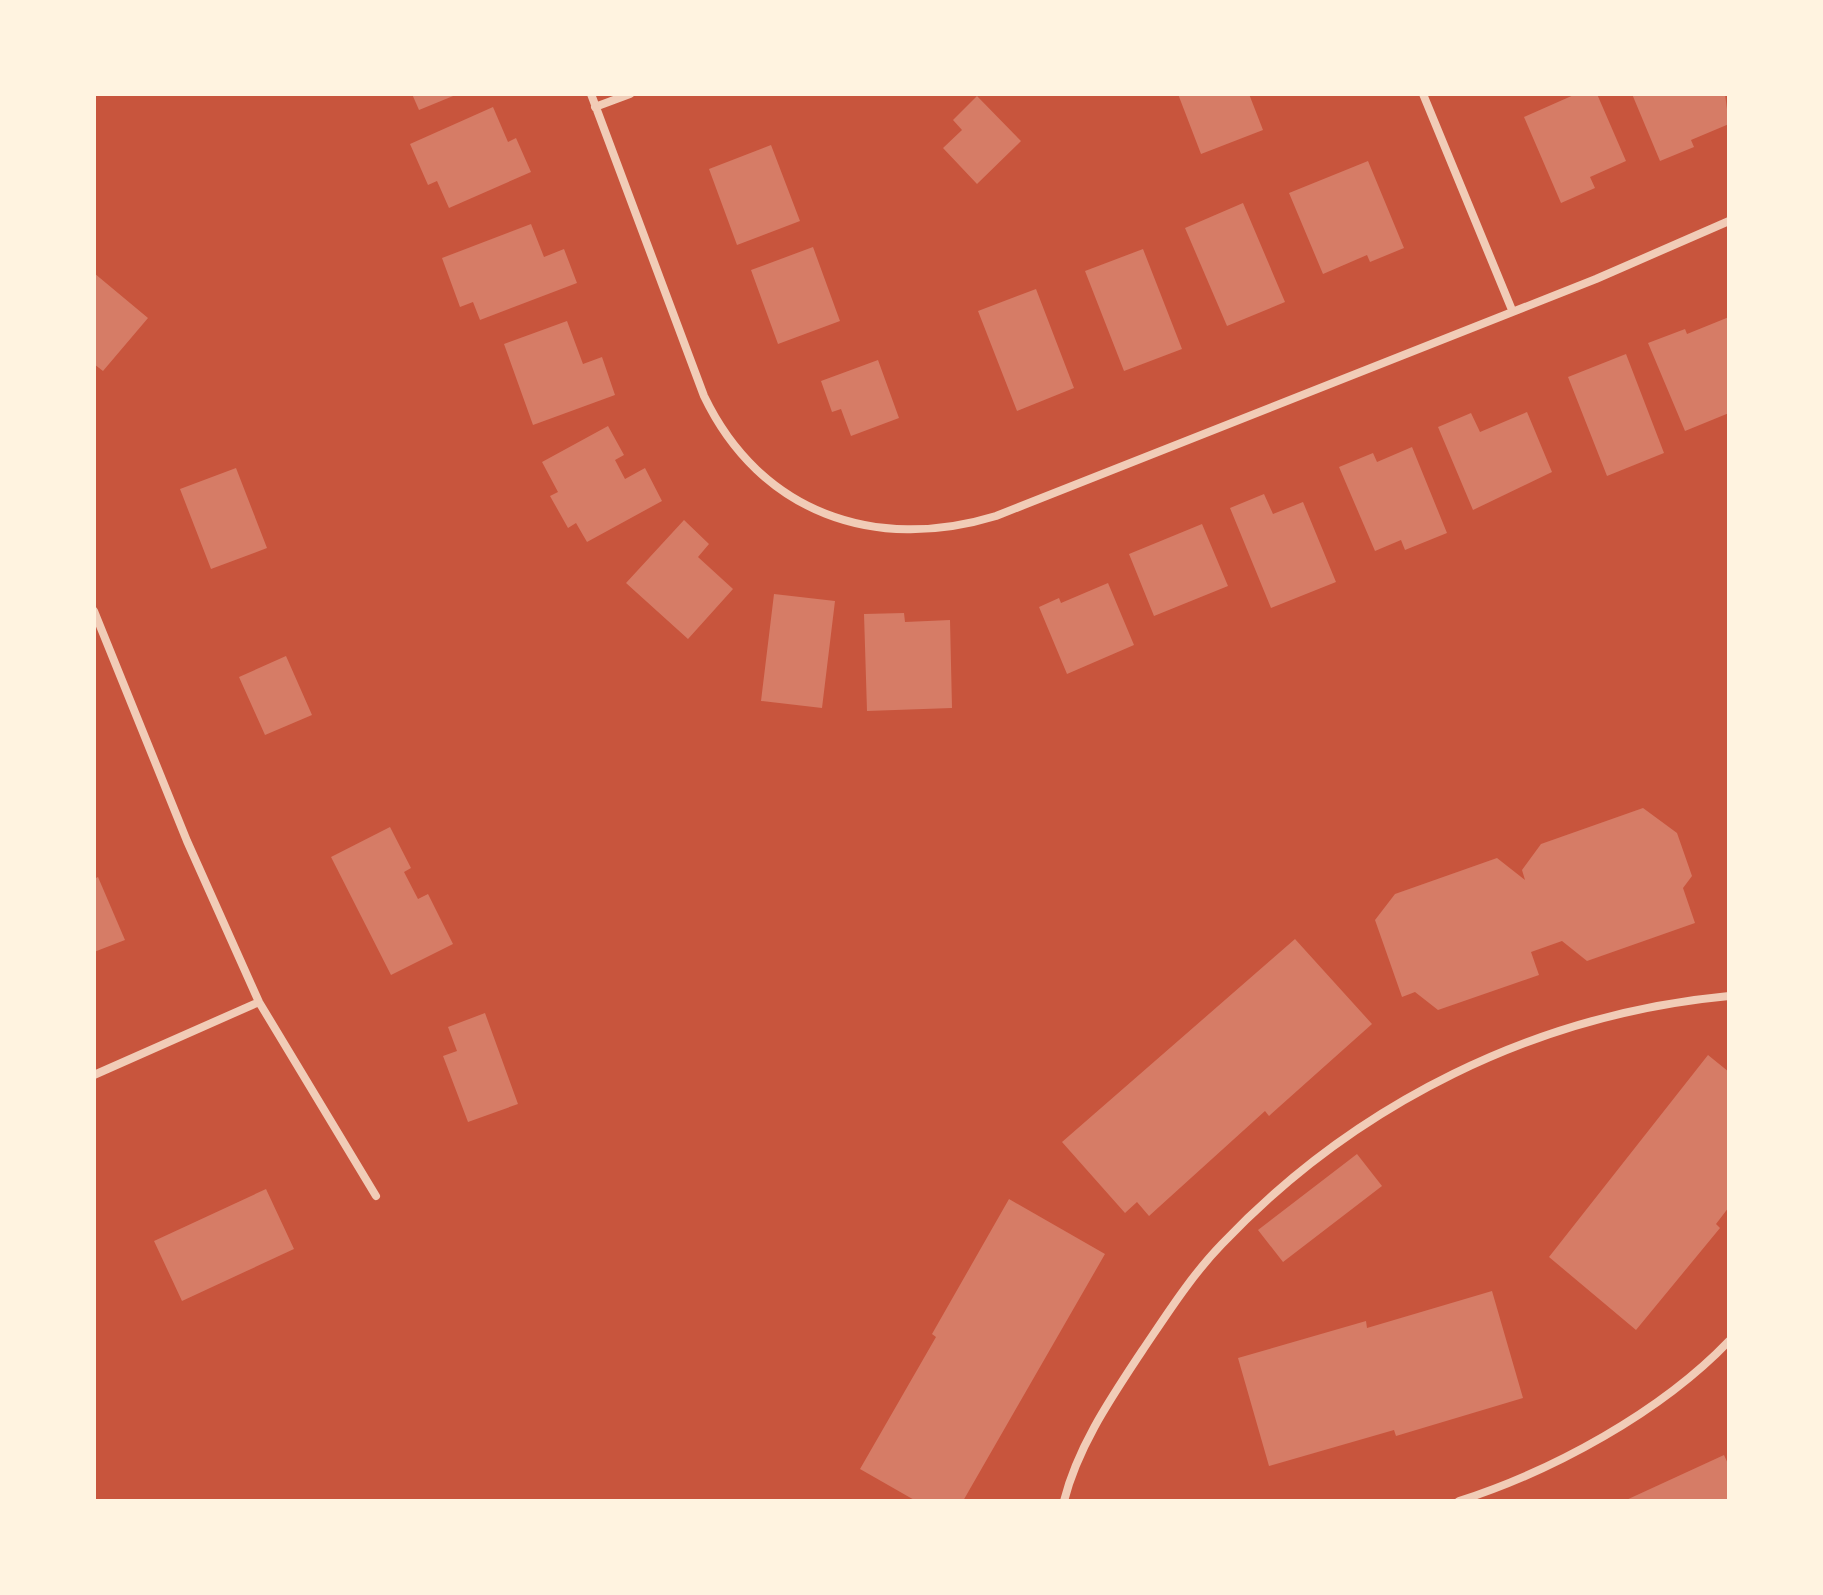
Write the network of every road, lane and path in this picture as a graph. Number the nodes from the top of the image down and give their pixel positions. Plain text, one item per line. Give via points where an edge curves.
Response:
1 (591, 94) edge
2 (630, 94) edge
3 (1423, 94) edge
4 (595, 107) junction
5 (1729, 221) edge
6 (1512, 310) junction
7 (94, 611) edge
8 (1729, 996) edge
9 (259, 1002) junction
10 (94, 1075) edge
11 (376, 1196) dead end
12 (1729, 1341) edge
13 (1064, 1501) edge
14 (1459, 1501) edge

1 - 4 street
2 - 4 street
3 - 6 street
4 - 6 street via 717,422 758,472 787,495 840,519 879,529 933,530 996,516
5 - 6 street
7 - 9 street
8 - 13 street via 1587,1021 1504,1049 1422,1089 1352,1133 1245,1221 1199,1271 1100,1415
9 - 10 street
9 - 11 street
12 - 14 street via 1684,1382 1627,1421 1516,1480

